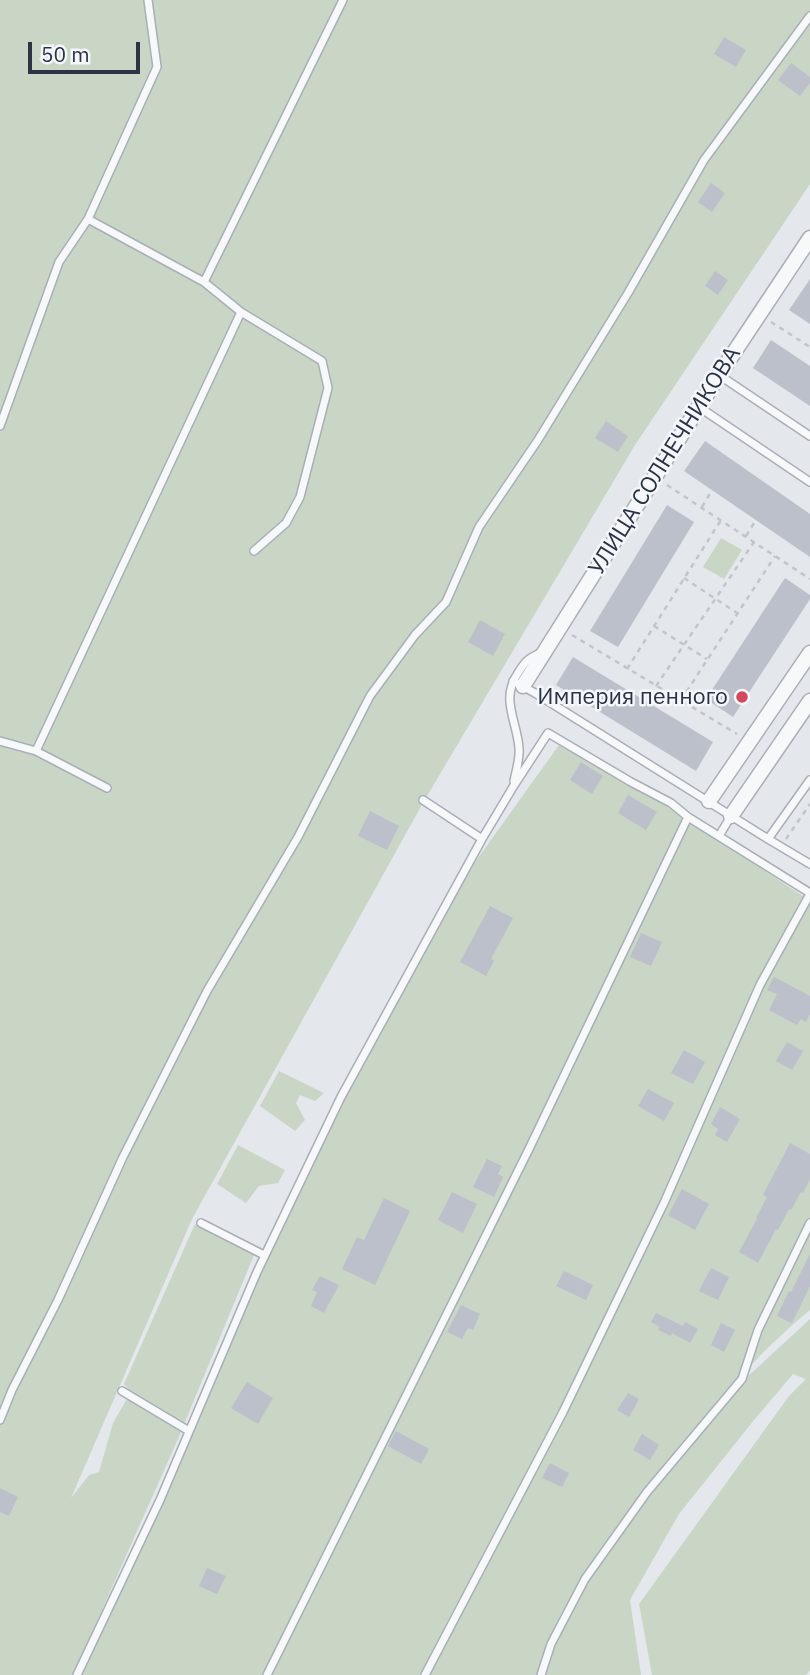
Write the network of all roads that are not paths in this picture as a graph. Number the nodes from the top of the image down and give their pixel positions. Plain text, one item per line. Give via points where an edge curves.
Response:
1 (148, 0) edge
2 (343, 0) edge
3 (810, 16) edge
4 (88, 219) junction
5 (810, 238) edge
6 (204, 282) junction
7 (241, 312) junction
8 (719, 375) junction
9 (699, 407) junction
10 (0, 426) edge
11 (810, 436) edge
12 (810, 482) edge
13 (254, 551) dead end
14 (810, 653) edge
15 (518, 683) junction
16 (810, 701) edge
17 (0, 741) edge
18 (36, 751) junction
19 (810, 780) edge
20 (513, 787) junction
21 (107, 788) dead end
22 (423, 800) dead end
23 (709, 801) junction
24 (731, 816) junction
25 (688, 817) junction
26 (719, 836) junction
27 (482, 839) junction
28 (768, 839) junction
29 (810, 864) edge
30 (810, 893) edge
31 (201, 1223) dead end
32 (810, 1223) edge
33 (264, 1255) junction
34 (122, 1391) dead end
35 (0, 1420) edge
36 (189, 1431) junction
37 (78, 1675) edge
38 (267, 1675) edge
39 (425, 1675) edge
40 (541, 1675) edge

1 - 4 lane via 157,67
2 - 6 lane
3 - 35 lane via 704,160 628,293 480,527 446,602 369,696 298,837 206,992
4 - 6 lane
4 - 10 lane via 59,262
5 - 8 street, УЛИЦА СОЛНЕЧНИКОВА
6 - 7 lane
7 - 13 lane via 322,361 328,388 300,497 286,523
7 - 18 lane
8 - 9 street, УЛИЦА СОЛНЕЧНИКОВА
8 - 11 lane
9 - 12 lane
9 - 15 street, УЛИЦА СОЛНЕЧНИКОВА via 546,650
14 - 23 street
15 - 20 lane via 510,686 519,753
15 - 23 lane
16 - 24 street
17 - 18 lane
18 - 21 lane
19 - 28 lane
20 - 25 lane via 548,733
20 - 27 lane
22 - 27 lane
23 - 24 lane
24 - 26 lane
24 - 28 lane
25 - 26 lane
25 - 38 lane via 529,1149
26 - 30 lane
27 - 33 lane via 341,1097
28 - 29 lane
30 - 39 lane via 760,985 664,1203 563,1412
31 - 33 lane
32 - 40 lane via 758,1331 742,1379 647,1492 585,1579 551,1644
33 - 36 lane
34 - 36 lane
36 - 37 lane

